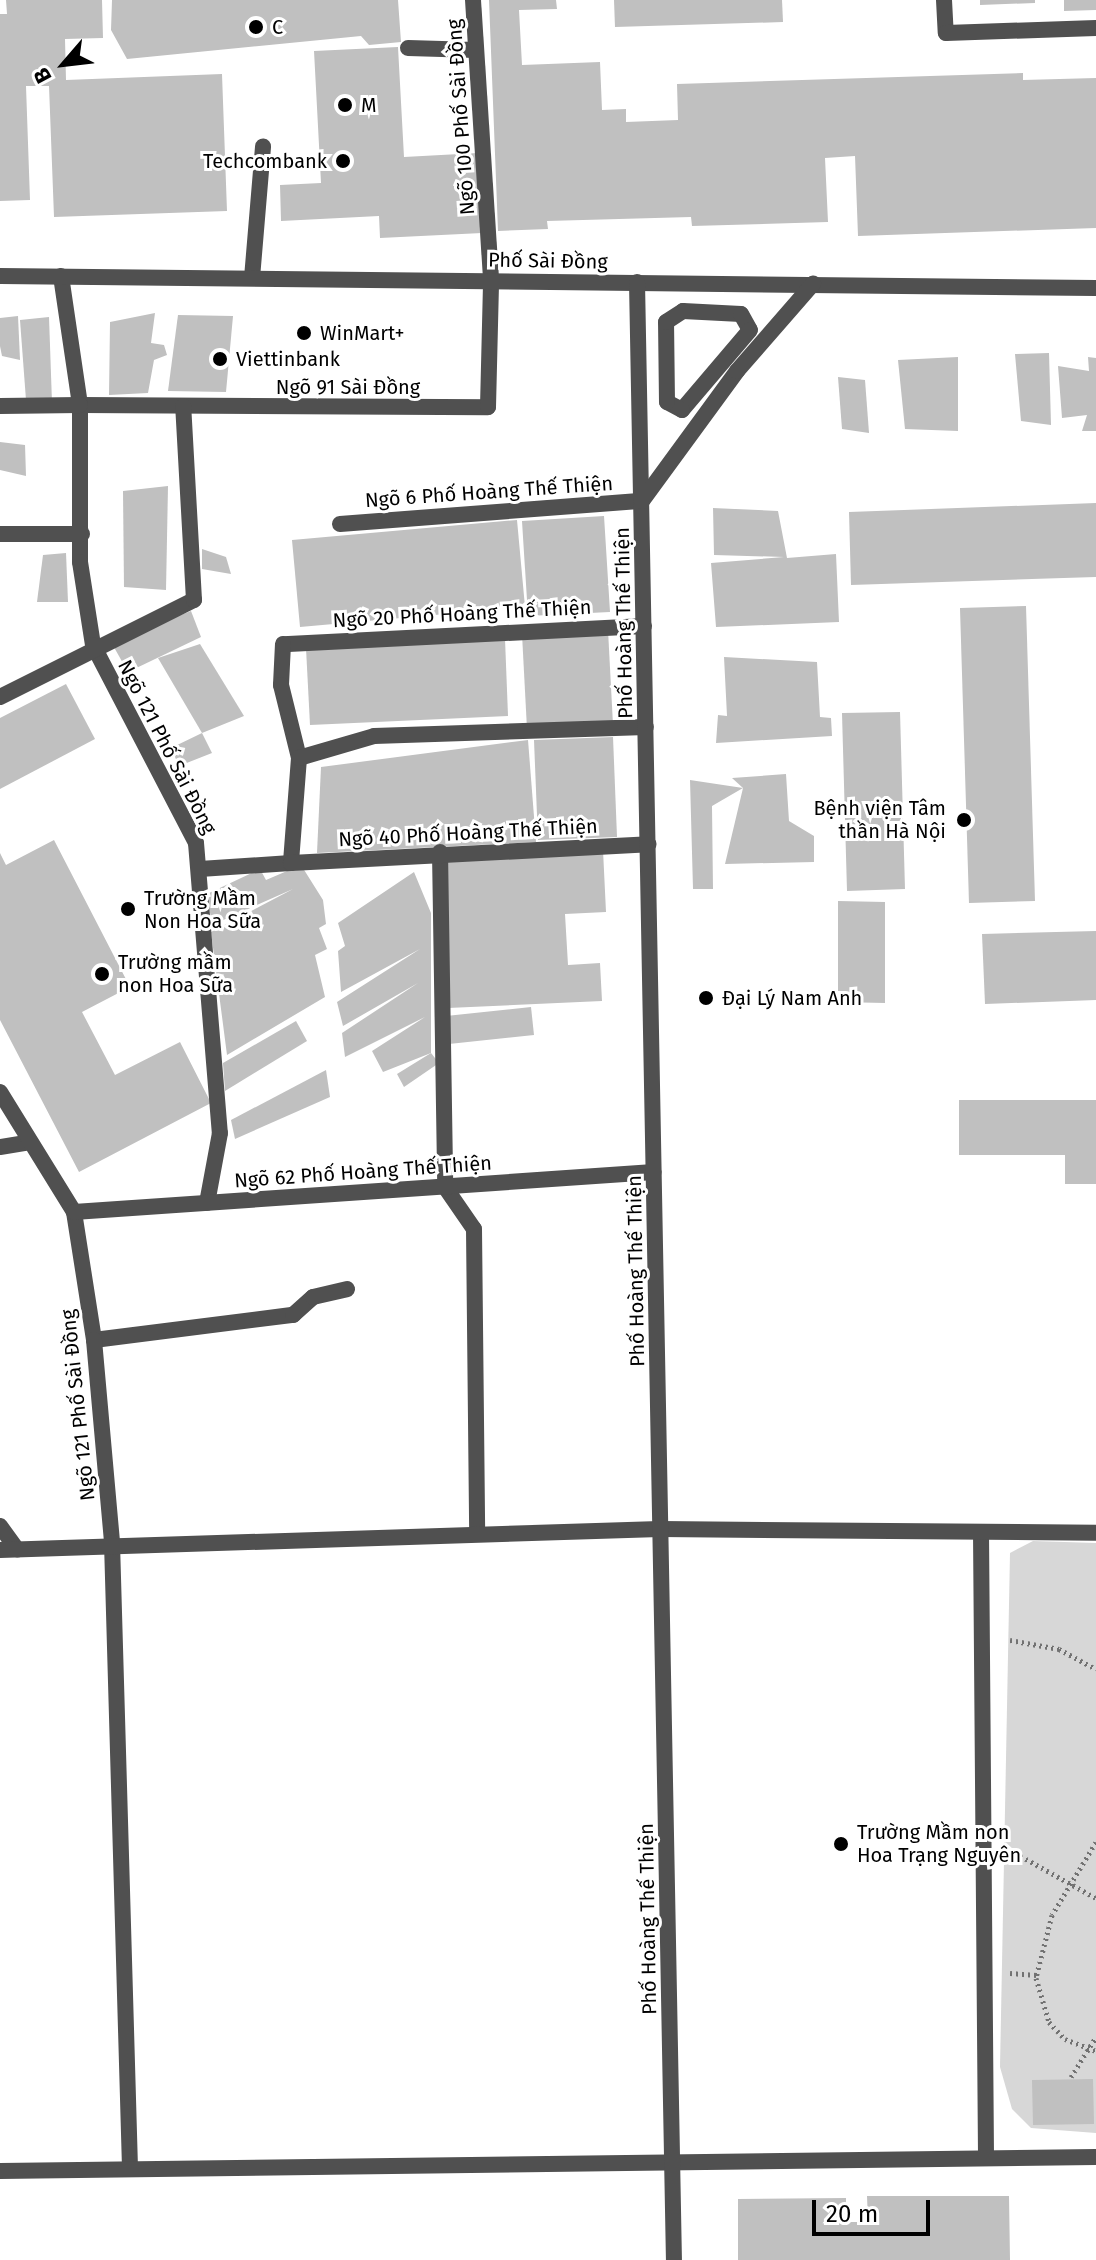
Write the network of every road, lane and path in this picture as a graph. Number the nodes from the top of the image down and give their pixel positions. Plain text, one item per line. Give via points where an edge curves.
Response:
1 (473, 0) edge
2 (944, 0) edge
3 (1096, 28) edge
4 (408, 48) dead end
5 (476, 50) junction
6 (263, 146) dead end
7 (0, 276) edge
8 (61, 276) junction
9 (252, 278) junction
10 (491, 280) junction
11 (637, 282) junction
12 (813, 284) junction
13 (1096, 288) edge
14 (666, 322) joint
15 (80, 405) junction
16 (0, 406) edge
17 (183, 406) junction
18 (642, 501) junction
19 (340, 524) dead end
20 (0, 534) edge
21 (82, 534) junction
22 (644, 626) junction
23 (93, 645) junction
24 (0, 697) edge
25 (646, 727) junction
26 (299, 758) junction
27 (648, 844) junction
28 (440, 852) junction
29 (291, 863) junction
30 (200, 869) junction
31 (0, 1092) edge
32 (26, 1143) junction
33 (0, 1147) edge
34 (654, 1172) junction
35 (445, 1187) junction
36 (207, 1203) junction
37 (74, 1212) junction
38 (347, 1289) dead end
39 (94, 1340) junction
40 (0, 1526) edge
41 (660, 1529) junction
42 (981, 1532) junction
43 (1096, 1533) edge
44 (477, 1534) junction
45 (112, 1543) junction
46 (8, 1549) edge
47 (981, 1637) junction
48 (1096, 1669) edge
49 (983, 1834) junction
50 (1096, 1842) edge
51 (1072, 1885) junction
52 (1096, 1898) edge
53 (1096, 2037) edge
54 (1085, 2047) junction
55 (1096, 2051) edge
56 (1071, 2077) dead end
57 (1096, 2157) edge
58 (986, 2158) junction
59 (672, 2162) junction
60 (130, 2169) junction
61 (0, 2171) edge
62 (674, 2260) edge

1 - 5 street, Ngõ 100 Phố Sài Đồng
2 - 3 street via 946,33
4 - 5 street
5 - 10 street, Ngõ 100 Phố Sài Đồng
6 - 9 street
7 - 8 street, Phố Sài Đồng
8 - 9 street, Phố Sài Đồng
8 - 15 street, Ngõ 121 Phố Sài Đồng
9 - 10 street, Phố Sài Đồng
10 - 11 street, Phố Sài Đồng
10 - 17 street, Ngõ 91 Sài Đồng via 488,407
11 - 12 street, Phố Sài Đồng
11 - 18 street, Phố Hoàng Thế Thiện
12 - 13 street, Phố Sài Đồng
12 - 18 street via 737,371
14 - 14 street via 667,402 682,410 750,330 741,314 683,311
15 - 16 street, Ngõ 91 Sài Đồng
15 - 17 street, Ngõ 91 Sài Đồng
15 - 21 street, Ngõ 121 Phố Sài Đồng
17 - 23 street via 194,600
18 - 19 street, Ngõ 6 Phố Hoàng Thế Thiện
18 - 22 street, Phố Hoàng Thế Thiện
20 - 21 street
21 - 23 street, Ngõ 121 Phố Sài Đồng
22 - 25 street, Phố Hoàng Thế Thiện
22 - 26 street, Ngõ 20 Phố Hoàng Thế Thiện via 283,644 281,685
23 - 24 street, Ngõ 121 Phố Sài Đồng
23 - 30 street, Ngõ 121 Phố Sài Đồng via 196,843
25 - 26 street via 374,736
25 - 27 street, Phố Hoàng Thế Thiện
26 - 29 street
27 - 28 street, Ngõ 40 Phố Hoàng Thế Thiện
27 - 34 street, Phố Hoàng Thế Thiện
28 - 29 street, Ngõ 40 Phố Hoàng Thế Thiện
28 - 35 street
29 - 30 street, Ngõ 40 Phố Hoàng Thế Thiện
30 - 36 street, Ngõ 121 Phố Sài Đồng via 220,1133
31 - 32 street, Ngõ 121 Phố Sài Đồng
32 - 33 street
32 - 37 street, Ngõ 121 Phố Sài Đồng
34 - 35 street, Ngõ 62 Phố Hoàng Thế Thiện
34 - 41 street, Phố Hoàng Thế Thiện
35 - 36 street, Ngõ 62 Phố Hoàng Thế Thiện
35 - 44 street via 474,1229
36 - 37 street, Ngõ 62 Phố Hoàng Thế Thiện
37 - 39 street, Ngõ 121 Phố Sài Đồng
38 - 39 street via 313,1297 293,1315
39 - 45 street, Ngõ 121 Phố Sài Đồng
40 - 46 street
41 - 42 street
41 - 44 street
41 - 59 street, Phố Hoàng Thế Thiện
42 - 43 street
42 - 47 street
44 - 45 street
45 - 46 street
45 - 60 street, Ngõ 121 Phố Sài Đồng
47 - 48 path via 1039,1643
47 - 49 street
49 - 51 path
49 - 58 street
50 - 51 path
51 - 52 path
51 - 54 path via 1043,1937 1036,1978 1049,2022
53 - 54 path
54 - 55 path
54 - 56 path
57 - 58 street
58 - 59 street
59 - 60 street
59 - 62 street, Phố Hoàng Thế Thiện
60 - 61 street

